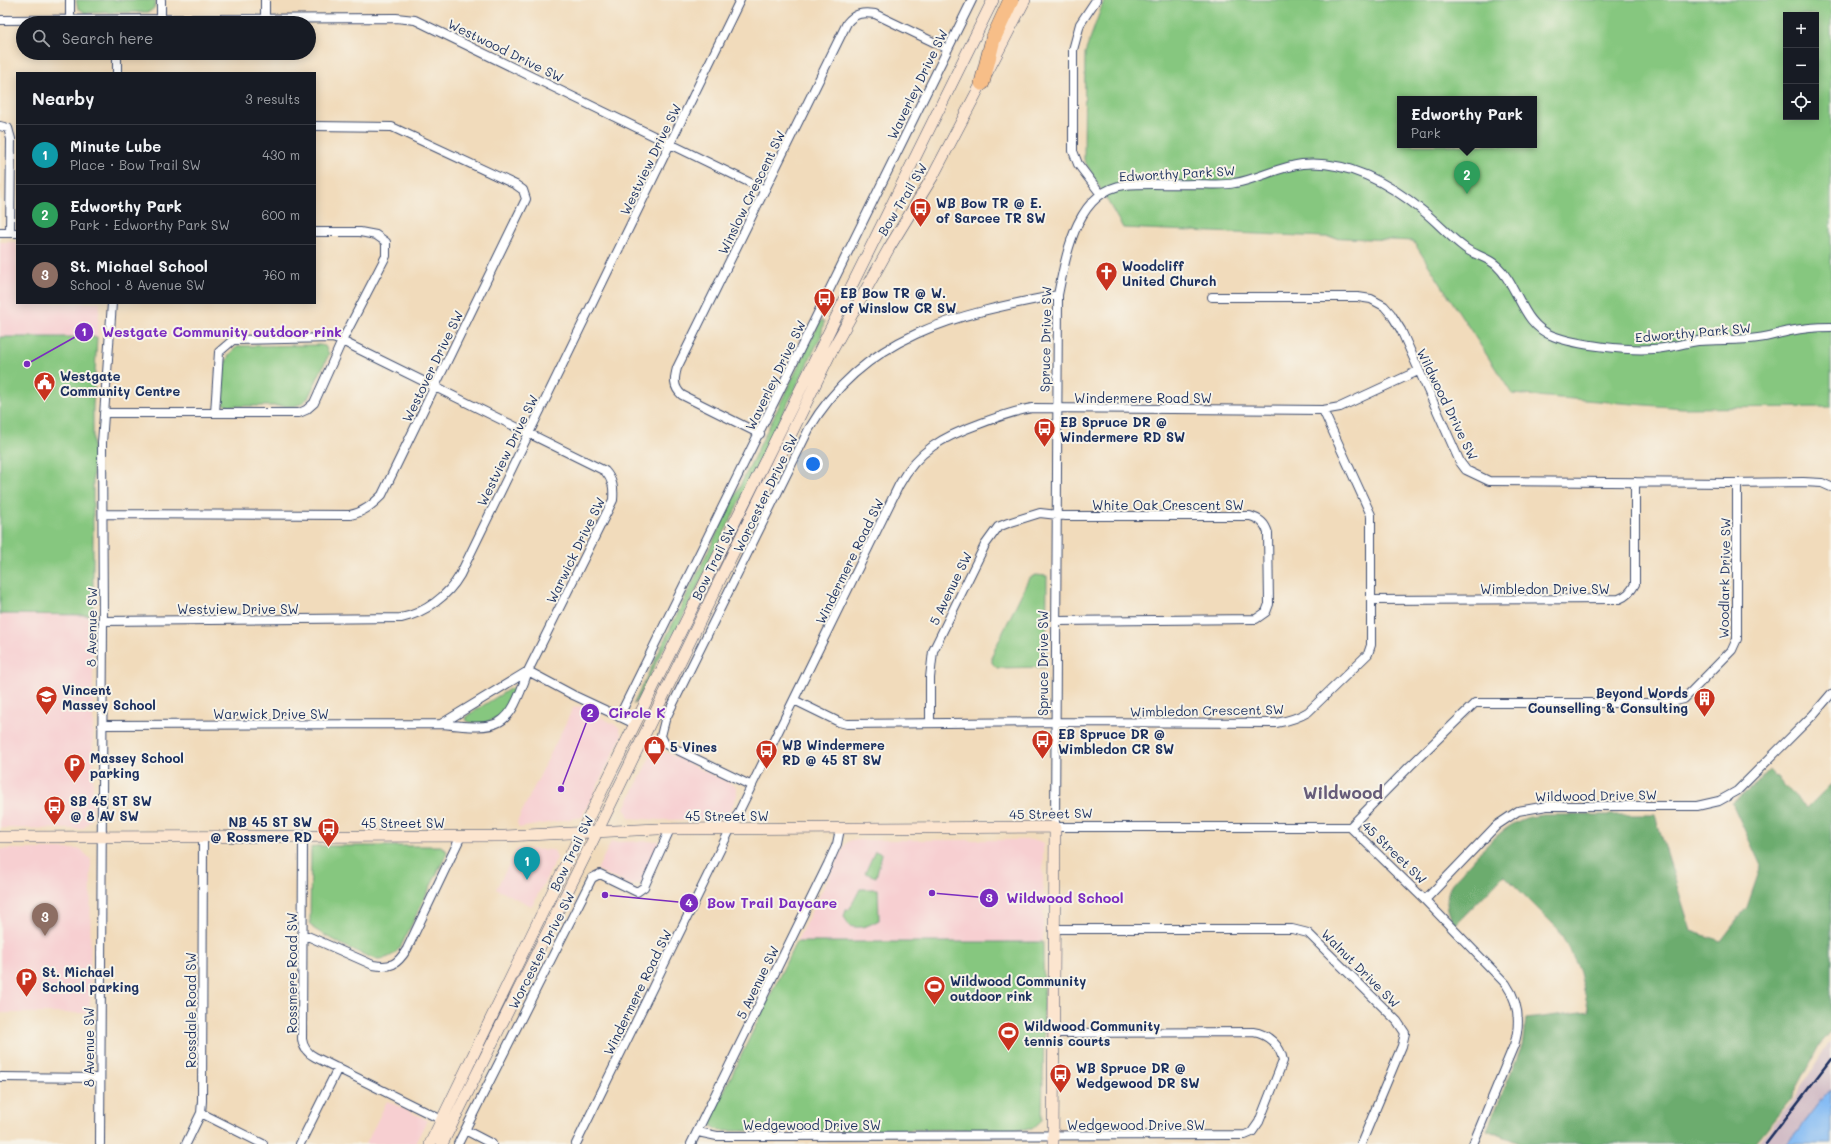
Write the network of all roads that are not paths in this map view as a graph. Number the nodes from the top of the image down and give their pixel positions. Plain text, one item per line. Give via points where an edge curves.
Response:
1 (70, 0) edge
2 (161, 0) edge
3 (265, 0) edge
4 (740, 0) edge
5 (972, 0) edge
6 (993, 0) edge
7 (1011, 0) edge
8 (1025, 0) edge
9 (1096, 0) edge
10 (70, 16) edge
11 (161, 16) edge
12 (265, 16) edge
13 (316, 18) edge
14 (0, 20) edge
15 (16, 20) edge
16 (948, 49) junction
17 (117, 60) edge
18 (117, 72) edge
19 (982, 83) junction
20 (0, 126) edge
21 (316, 126) edge
22 (671, 143) junction
23 (765, 190) junction
24 (1100, 193) junction
25 (0, 232) edge
26 (14, 232) edge
27 (316, 232) edge
28 (876, 236) junction
29 (889, 248) junction
30 (1058, 295) junction
31 (1212, 297) dead end
32 (112, 304) edge
33 (1831, 327) edge
34 (342, 342) junction
35 (1418, 370) junction
36 (434, 387) junction
37 (1058, 408) junction
38 (1323, 410) junction
39 (104, 413) junction
40 (215, 413) junction
41 (528, 433) junction
42 (760, 434) junction
43 (1635, 482) junction
44 (1737, 483) junction
45 (1831, 486) edge
46 (103, 514) junction
47 (1057, 515) junction
48 (1372, 600) junction
49 (103, 620) junction
50 (1056, 621) junction
51 (528, 671) junction
52 (1831, 694) edge
53 (794, 700) junction
54 (619, 717) junction
55 (1056, 722) junction
56 (102, 724) junction
57 (440, 724) junction
58 (635, 724) junction
59 (930, 724) junction
60 (752, 786) junction
61 (1055, 827) junction
62 (1350, 827) junction
63 (731, 828) junction
64 (840, 828) junction
65 (670, 829) junction
66 (597, 832) junction
67 (581, 833) junction
68 (461, 836) junction
69 (0, 837) edge
70 (303, 837) junction
71 (101, 838) junction
72 (203, 838) junction
73 (1425, 900) junction
74 (1055, 929) junction
75 (303, 934) junction
76 (1055, 1032) junction
77 (338, 1068) junction
78 (0, 1077) edge
79 (99, 1078) junction
80 (201, 1114) junction
81 (442, 1120) junction
82 (465, 1130) junction
83 (698, 1132) junction
84 (1054, 1140) edge
85 (100, 1144) edge
86 (186, 1144) edge
87 (263, 1144) edge
88 (300, 1144) edge
89 (430, 1144) edge
90 (442, 1144) edge
91 (458, 1144) edge
92 (492, 1144) edge
93 (576, 1144) edge
94 (691, 1144) edge
95 (1361, 1144) edge
96 (1473, 1144) edge

1 - 10 street
2 - 11 street
3 - 12 street
4 - 22 street, Westview Drive SW
5 - 16 street, Waverley Drive SW
6 - 28 main road, Bow Trail SW
7 - 19 highway via 993,39
8 - 19 main road, Bow Trail SW
9 - 24 street via 1080,24 1073,50 1073,150 1078,164
13 - 22 street, Westwood Drive SW via 415,20
14 - 15 street, Westwood Drive SW
16 - 23 street, Winslow Crescent SW via 876,14 866,12 853,16 847,23
16 - 42 street, Waverley Drive SW
17 - 18 street
19 - 29 main road, Bow Trail SW via 933,176
20 - 26 street via 8,128 11,139
21 - 36 street, Westover Drive SW via 392,127 523,190 526,199 521,211
22 - 23 street, Westwood Drive SW
22 - 41 street, Westview Drive SW
23 - 42 street, Winslow Crescent SW via 677,368 674,379 677,390 682,394
24 - 30 street, Spruce Drive SW via 1083,214 1072,236 1063,265
24 - 33 street, Edworthy Park SW via 1124,185 1234,184 1299,164 1342,167 1391,188 1467,250 1494,263 1508,276 1524,309 1537,327 1551,336 1572,342 1654,350 1697,341 1758,338 1801,329
25 - 26 street
27 - 34 street via 360,232 376,235 386,242 386,256
28 - 29 main road via 880,246
28 - 58 main road, Bow Trail SW
29 - 66 main road, Bow Trail SW via 817,379
30 - 37 street, Spruce Drive SW
30 - 60 street, Worcester Drive SW via 974,312 910,337 884,350 854,372 822,407 665,720 662,736 665,744
31 - 35 street, Wildwood Drive SW via 1371,299 1384,306 1391,314 1401,330
32 - 39 street, 8 Avenue SW
34 - 36 street, Warwick Drive SW
34 - 40 street via 314,403 306,410 299,413
34 - 40 street, Warwick Drive SW via 332,338 234,340 219,352
35 - 38 street, Windermere Road SW via 1340,407
35 - 43 street, Wildwood Drive SW via 1460,462 1466,470 1476,476 1489,481 1504,482
36 - 41 street, Warwick Drive SW
36 - 46 street, Westover Drive SW via 382,495 358,513
37 - 38 street, Windermere Road SW
37 - 47 street, Spruce Drive SW
37 - 53 street, Windermere Road SW via 1032,408 1004,414 944,438 914,462 899,485
38 - 48 street, Wimbledon Crescent SW via 1371,515
39 - 40 street
39 - 46 street, 8 Avenue SW
41 - 49 street, Westview Drive SW via 457,581 442,598 414,614 394,618
41 - 51 street, Warwick Drive SW via 604,471 611,478 614,490 613,500
42 - 54 street, Waverley Drive SW
43 - 44 street, Wildwood Drive SW
43 - 48 street, Wimbledon Drive SW via 1635,584 1630,593 1623,598
44 - 45 street, Wildwood Drive SW via 1803,482
44 - 62 street, Woodlark Drive SW via 1737,639 1732,650 1684,699 1667,703 1475,703
46 - 49 street, 8 Avenue SW
47 - 50 street, Spruce Drive SW
47 - 50 street, White Oak Crescent SW via 1250,516 1258,519 1268,533 1269,604 1266,612 1250,620
47 - 59 street, 5 Avenue SW via 1040,513 998,527 985,545 933,651 930,671
48 - 55 street, Wimbledon Crescent SW via 1371,645 1368,654 1308,712 1295,718 1276,723
49 - 56 street, 8 Avenue SW
50 - 55 street, Spruce Drive SW
51 - 54 street
51 - 57 street
51 - 57 street, Warwick Drive SW via 510,714 502,721 488,726
52 - 73 street, Wildwood Drive SW via 1813,715 1728,797 1697,806 1547,806 1518,811 1497,825
53 - 59 street, Wimbledon Crescent SW via 843,723
53 - 60 street, Windermere Road SW
54 - 58 street
55 - 59 street, Wimbledon Crescent SW
55 - 61 street, Spruce Drive SW
56 - 57 street, Warwick Drive SW
56 - 71 street, 8 Avenue SW
58 - 67 main road, Bow Trail SW
60 - 63 street, Windermere Road SW
61 - 62 street, 45 Street SW
61 - 64 main road, 45 Street SW
61 - 74 main road, Spruce Drive SW
62 - 73 street, 45 Street SW
63 - 64 main road, 45 Street SW
63 - 65 main road, 45 Street SW
63 - 93 street, Windermere Road SW
64 - 83 street, 5 Avenue SW via 837,844 828,864
65 - 66 main road, 45 Street SW
65 - 82 street, Worcester Drive SW via 644,887 637,892 600,874 592,878
66 - 67 main road, 45 Street SW
66 - 90 main road, Bow Trail SW
67 - 68 main road, 45 Street SW
67 - 81 main road, Bow Trail SW
68 - 70 main road, 45 Street SW
68 - 75 street via 407,949 398,962 385,967 372,965
69 - 71 main road, 45 Street SW
70 - 72 main road, 45 Street SW
70 - 75 street, Rossmere Road SW
71 - 72 main road, 45 Street SW
71 - 79 street, 8 Avenue SW
72 - 80 street, Rossdale Road SW
73 - 96 street via 1506,984 1518,1010 1518,1031 1514,1045
74 - 76 main road, Spruce Drive SW
74 - 95 street, Walnut Drive SW via 1292,929 1308,933 1397,1021 1405,1033 1402,1046
75 - 77 street, Rossmere Road SW via 303,1043 312,1055
76 - 84 main road, Spruce Drive SW
76 - 84 street, Wedgewood Drive SW via 1253,1032 1264,1035 1275,1044 1281,1052 1283,1062 1259,1122 1252,1132 1245,1135
77 - 81 street, Rossmere Road SW
77 - 88 street
78 - 79 street
79 - 85 street, 8 Avenue SW
80 - 86 street
80 - 87 street
81 - 89 main road, Bow Trail SW
82 - 91 street, Worcester Drive SW
82 - 92 street
83 - 84 street, Wedgewood Drive SW via 717,1136
83 - 94 street, 5 Avenue SW

